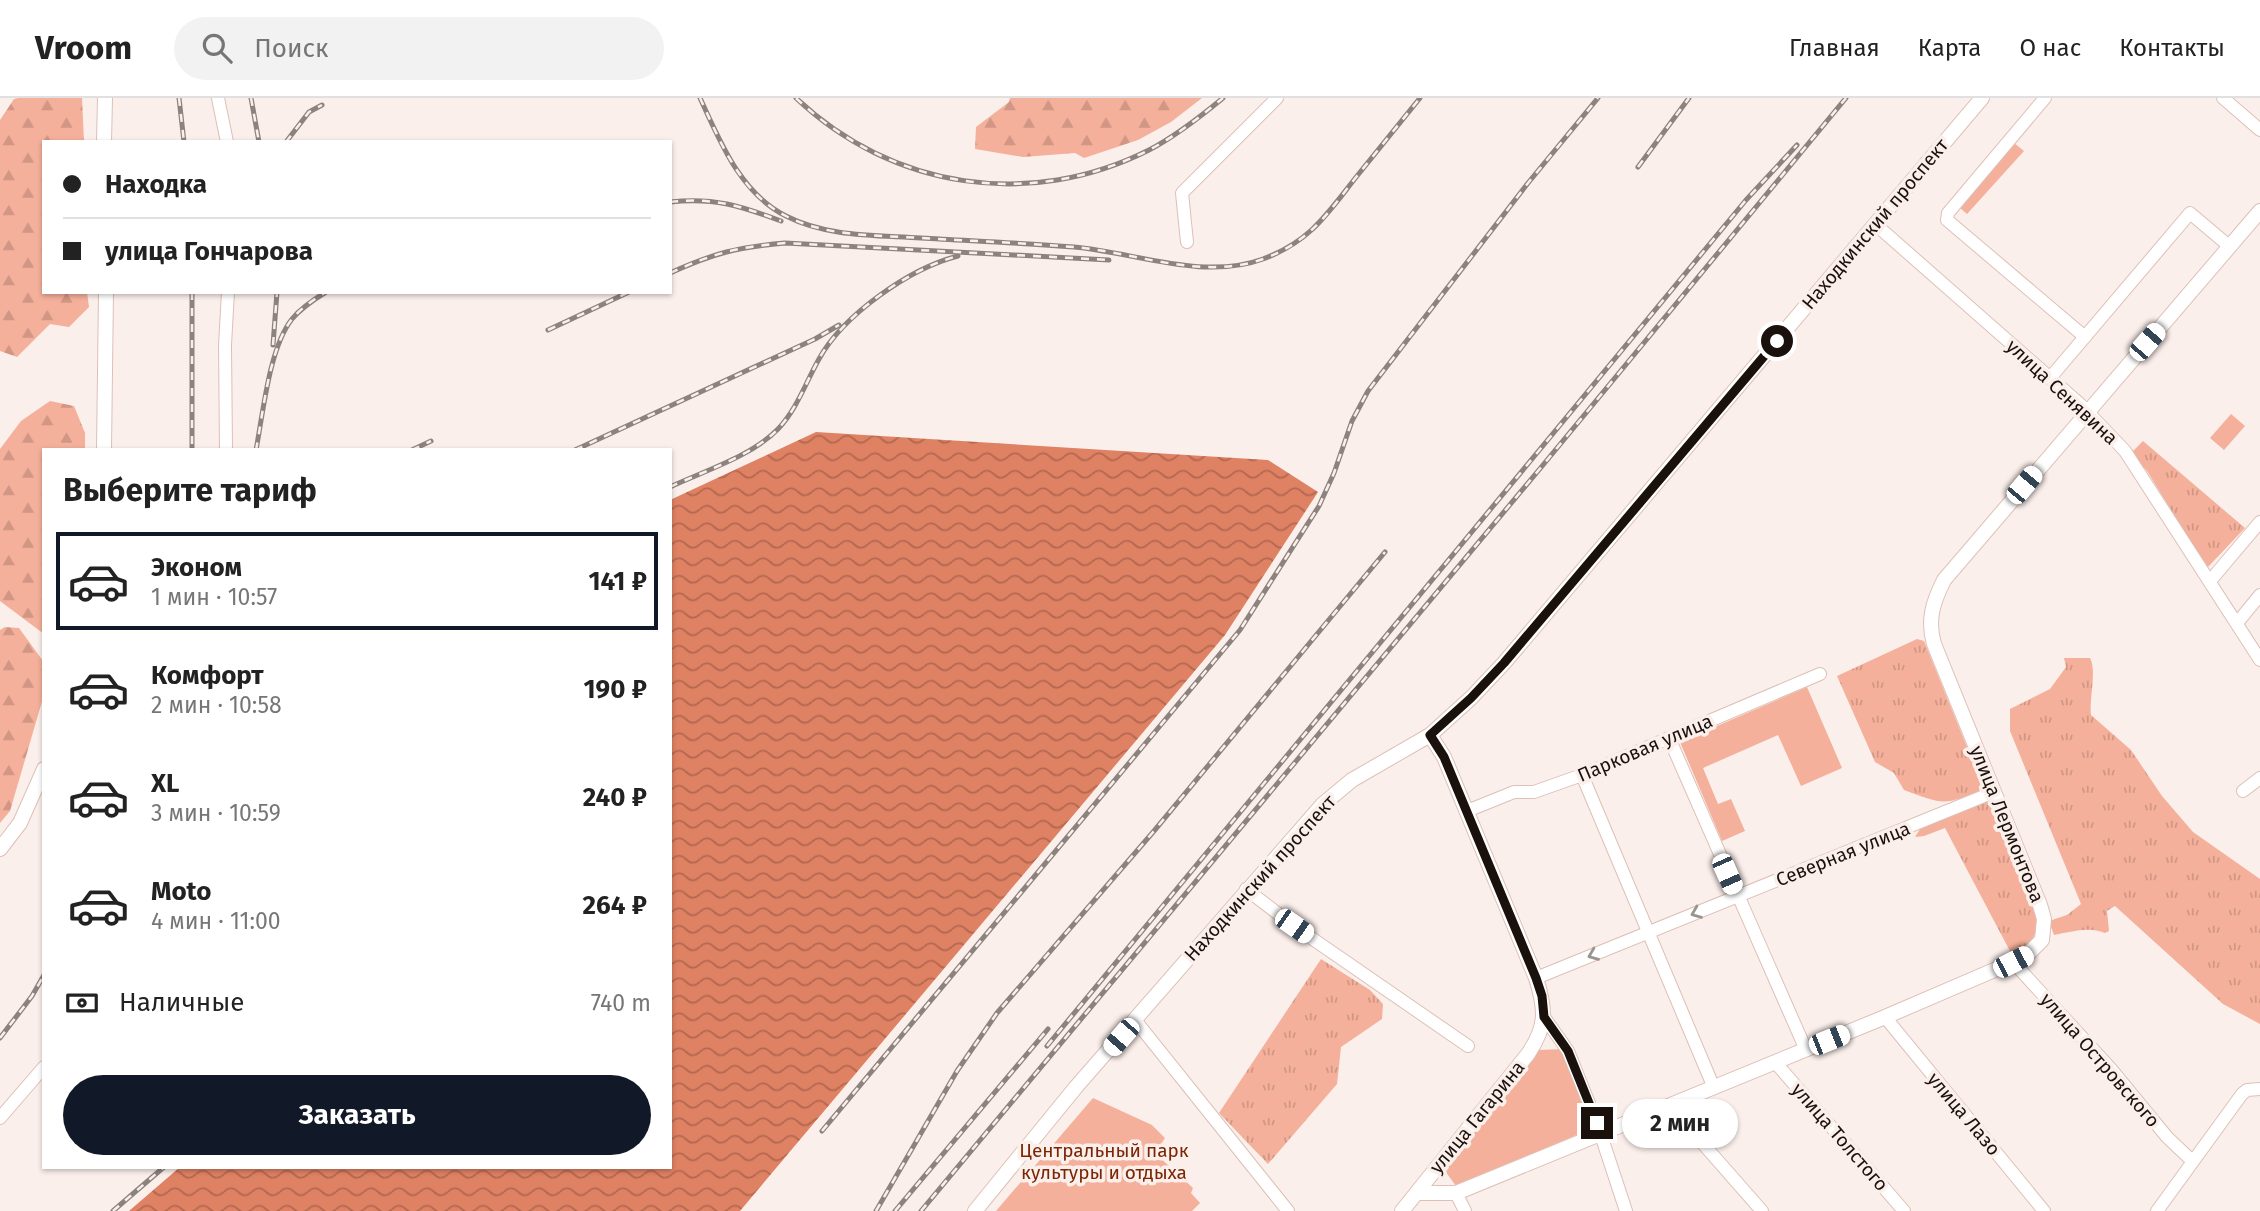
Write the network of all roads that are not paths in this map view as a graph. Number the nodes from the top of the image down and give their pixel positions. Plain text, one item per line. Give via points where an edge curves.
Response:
1 (105, 98) edge
2 (218, 98) edge
3 (1277, 98) edge
4 (1982, 98) edge
5 (2045, 98) edge
6 (2223, 98) edge
7 (2260, 130) edge
8 (104, 140) edge
9 (227, 140) edge
10 (2260, 211) edge
11 (1875, 224) junction
12 (1187, 242) dead end
13 (2229, 246) junction
14 (106, 294) edge
15 (228, 294) edge
16 (2084, 337) junction
17 (2050, 378) junction
18 (2088, 412) junction
19 (104, 448) edge
20 (226, 448) edge
21 (2260, 522) edge
22 (2210, 581) junction
23 (2260, 595) edge
24 (2237, 623) junction
25 (2260, 660) edge
26 (1820, 674) dead end
27 (1430, 735) junction
28 (1669, 738) junction
29 (42, 774) edge
30 (1582, 775) junction
31 (2260, 778) edge
32 (2243, 791) dead end
33 (1990, 794) junction
34 (1467, 811) junction
35 (0, 849) edge
36 (1246, 890) junction
37 (1737, 897) junction
38 (1650, 932) junction
39 (2013, 962) junction
40 (1536, 978) junction
41 (1544, 1017) junction
42 (1885, 1017) junction
43 (1135, 1020) junction
44 (1468, 1046) dead end
45 (1806, 1049) junction
46 (1775, 1062) junction
47 (42, 1069) edge
48 (1714, 1088) junction
49 (2260, 1089) edge
50 (1669, 1105) junction
51 (0, 1118) edge
52 (1601, 1133) junction
53 (2189, 1157) dead end
54 (1417, 1193) junction
55 (1456, 1193) junction
56 (975, 1211) edge
57 (1288, 1211) edge
58 (1402, 1211) edge
59 (1465, 1211) edge
60 (1626, 1211) edge
61 (1762, 1211) edge
62 (1904, 1211) edge
63 (2044, 1211) edge
64 (2157, 1211) edge

1 - 8 main road
2 - 9 street
3 - 12 street via 1182,193
4 - 11 main road, Находкинский проспект
5 - 16 street via 1948,213 1947,220
6 - 7 street
10 - 13 main road
11 - 17 street, улица Сенявина
11 - 27 main road, Находкинский проспект via 1513,653
13 - 16 street via 2190,213
13 - 18 main road
14 - 19 main road
15 - 20 street
16 - 17 street
17 - 18 street, улица Сенявина
18 - 22 street, улица Сенявина via 2125,451
18 - 33 main road, улица Лермонтова via 1944,580 1935,598 1930,625 1934,644
21 - 22 street
22 - 24 street, улица Сенявина
23 - 24 street
24 - 25 street, улица Сенявина
26 - 28 street, Парковая улица
27 - 34 main road
27 - 36 main road, Находкинский проспект via 1336,792
28 - 30 street, Парковая улица
28 - 37 street
29 - 35 main road via 20,823
30 - 34 street, Парковая улица via 1534,792 1514,792
30 - 38 street
31 - 32 street
33 - 37 street, Северная улица
33 - 39 main road, улица Лермонтова via 2044,919 2045,930 2037,947
34 - 40 main road
36 - 43 main road, Находкинский проспект
36 - 44 street
37 -> 38 street, Северная улица
37 - 45 street
38 -> 40 street, Северная улица
38 - 48 street
39 - 42 main road, улица Лермонтова
39 - 53 street, улица Островского
40 - 41 main road
41 - 52 street via 1568,1051
41 - 54 main road, улица Гагарина via 1528,1054
42 - 45 main road, улица Лермонтова
42 - 63 street, улица Лазо
43 - 56 main road, Находкинский проспект
43 - 57 street
45 - 46 main road, улица Лермонтова
46 - 48 main road, улица Лермонтова
46 - 62 street, улица Толстого
47 - 51 street
48 - 50 main road, улица Лермонтова
49 - 64 street via 2242,1094
50 - 52 main road, улица Лермонтова
50 - 61 street
52 - 55 main road, улица Лермонтова
52 - 60 street
54 - 55 main road, улица Лермонтова
54 - 58 main road, улица Гагарина
55 - 59 street

